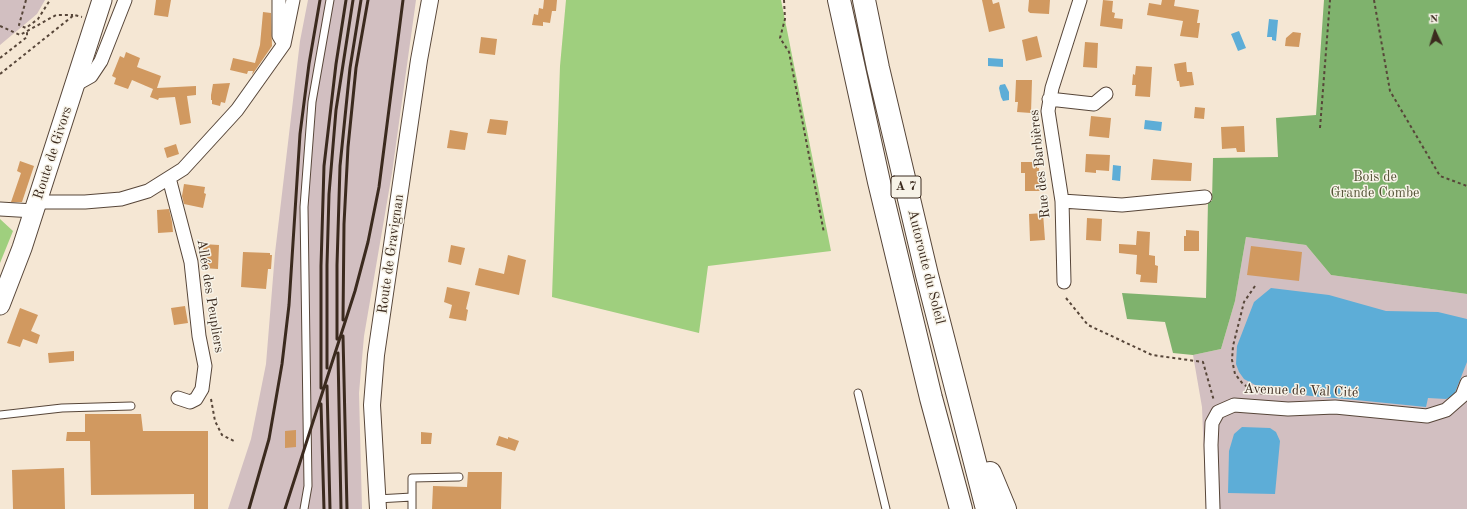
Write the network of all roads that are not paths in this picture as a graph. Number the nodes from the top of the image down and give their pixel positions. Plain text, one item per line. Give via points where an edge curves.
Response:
1 (102, 0) edge
2 (125, 0) edge
3 (279, 0) edge
4 (292, 0) edge
5 (330, 0) edge
6 (430, 0) edge
7 (839, 0) edge
8 (864, 0) edge
9 (1080, 0) edge
10 (284, 44) junction
11 (75, 85) junction
12 (1106, 94) dead end
13 (1049, 99) junction
14 (169, 178) junction
15 (1205, 197) dead end
16 (1062, 201) junction
17 (36, 206) junction
18 (0, 209) edge
19 (1064, 282) dead end
20 (0, 305) edge
21 (952, 372) junction
22 (1467, 383) edge
23 (858, 393) dead end
24 (178, 398) dead end
25 (130, 406) dead end
26 (0, 415) edge
27 (459, 477) dead end
28 (412, 496) junction
29 (377, 504) edge
30 (960, 507) edge
31 (304, 509) edge
32 (412, 509) edge
33 (886, 509) edge
34 (987, 509) edge
35 (1005, 509) edge
36 (1214, 509) edge

1 - 11 main road, Route de Givors
2 - 11 street via 101,61 91,76
3 - 10 street via 279,36
4 - 10 street
5 - 31 lane via 312,102 304,207 308,486
6 - 29 street, Route de Gravignan via 376,356 372,405
7 - 30 highway, Autoroute du Soleil / A 7 via 882,197
8 - 21 highway, Autoroute du Soleil / A 7 via 925,268
9 - 13 street, Rue des Barbières
10 - 14 street via 237,110 183,169
11 - 17 main road, Route de Givors
12 - 13 street via 1094,104
13 - 16 street, Rue des Barbières via 1048,111
14 - 17 street via 148,191 121,199
14 - 24 street, Allée des Peupliers via 192,262 199,336 205,366 202,389 196,399 190,402
15 - 16 street via 1122,205
16 - 19 street, Rue des Barbières
17 - 18 street
17 - 20 main road, Route de Givors
21 - 34 highway, Autoroute du Soleil / A 7
21 - 35 highway
22 - 36 street, Avenue de Val Cité via 1462,396 1446,410 1427,416 1335,407 1288,409 1234,405 1218,412 1212,423 1211,445
23 - 33 lane
25 - 26 lane via 62,408
27 - 28 lane via 412,478
28 - 29 lane
28 - 32 lane

